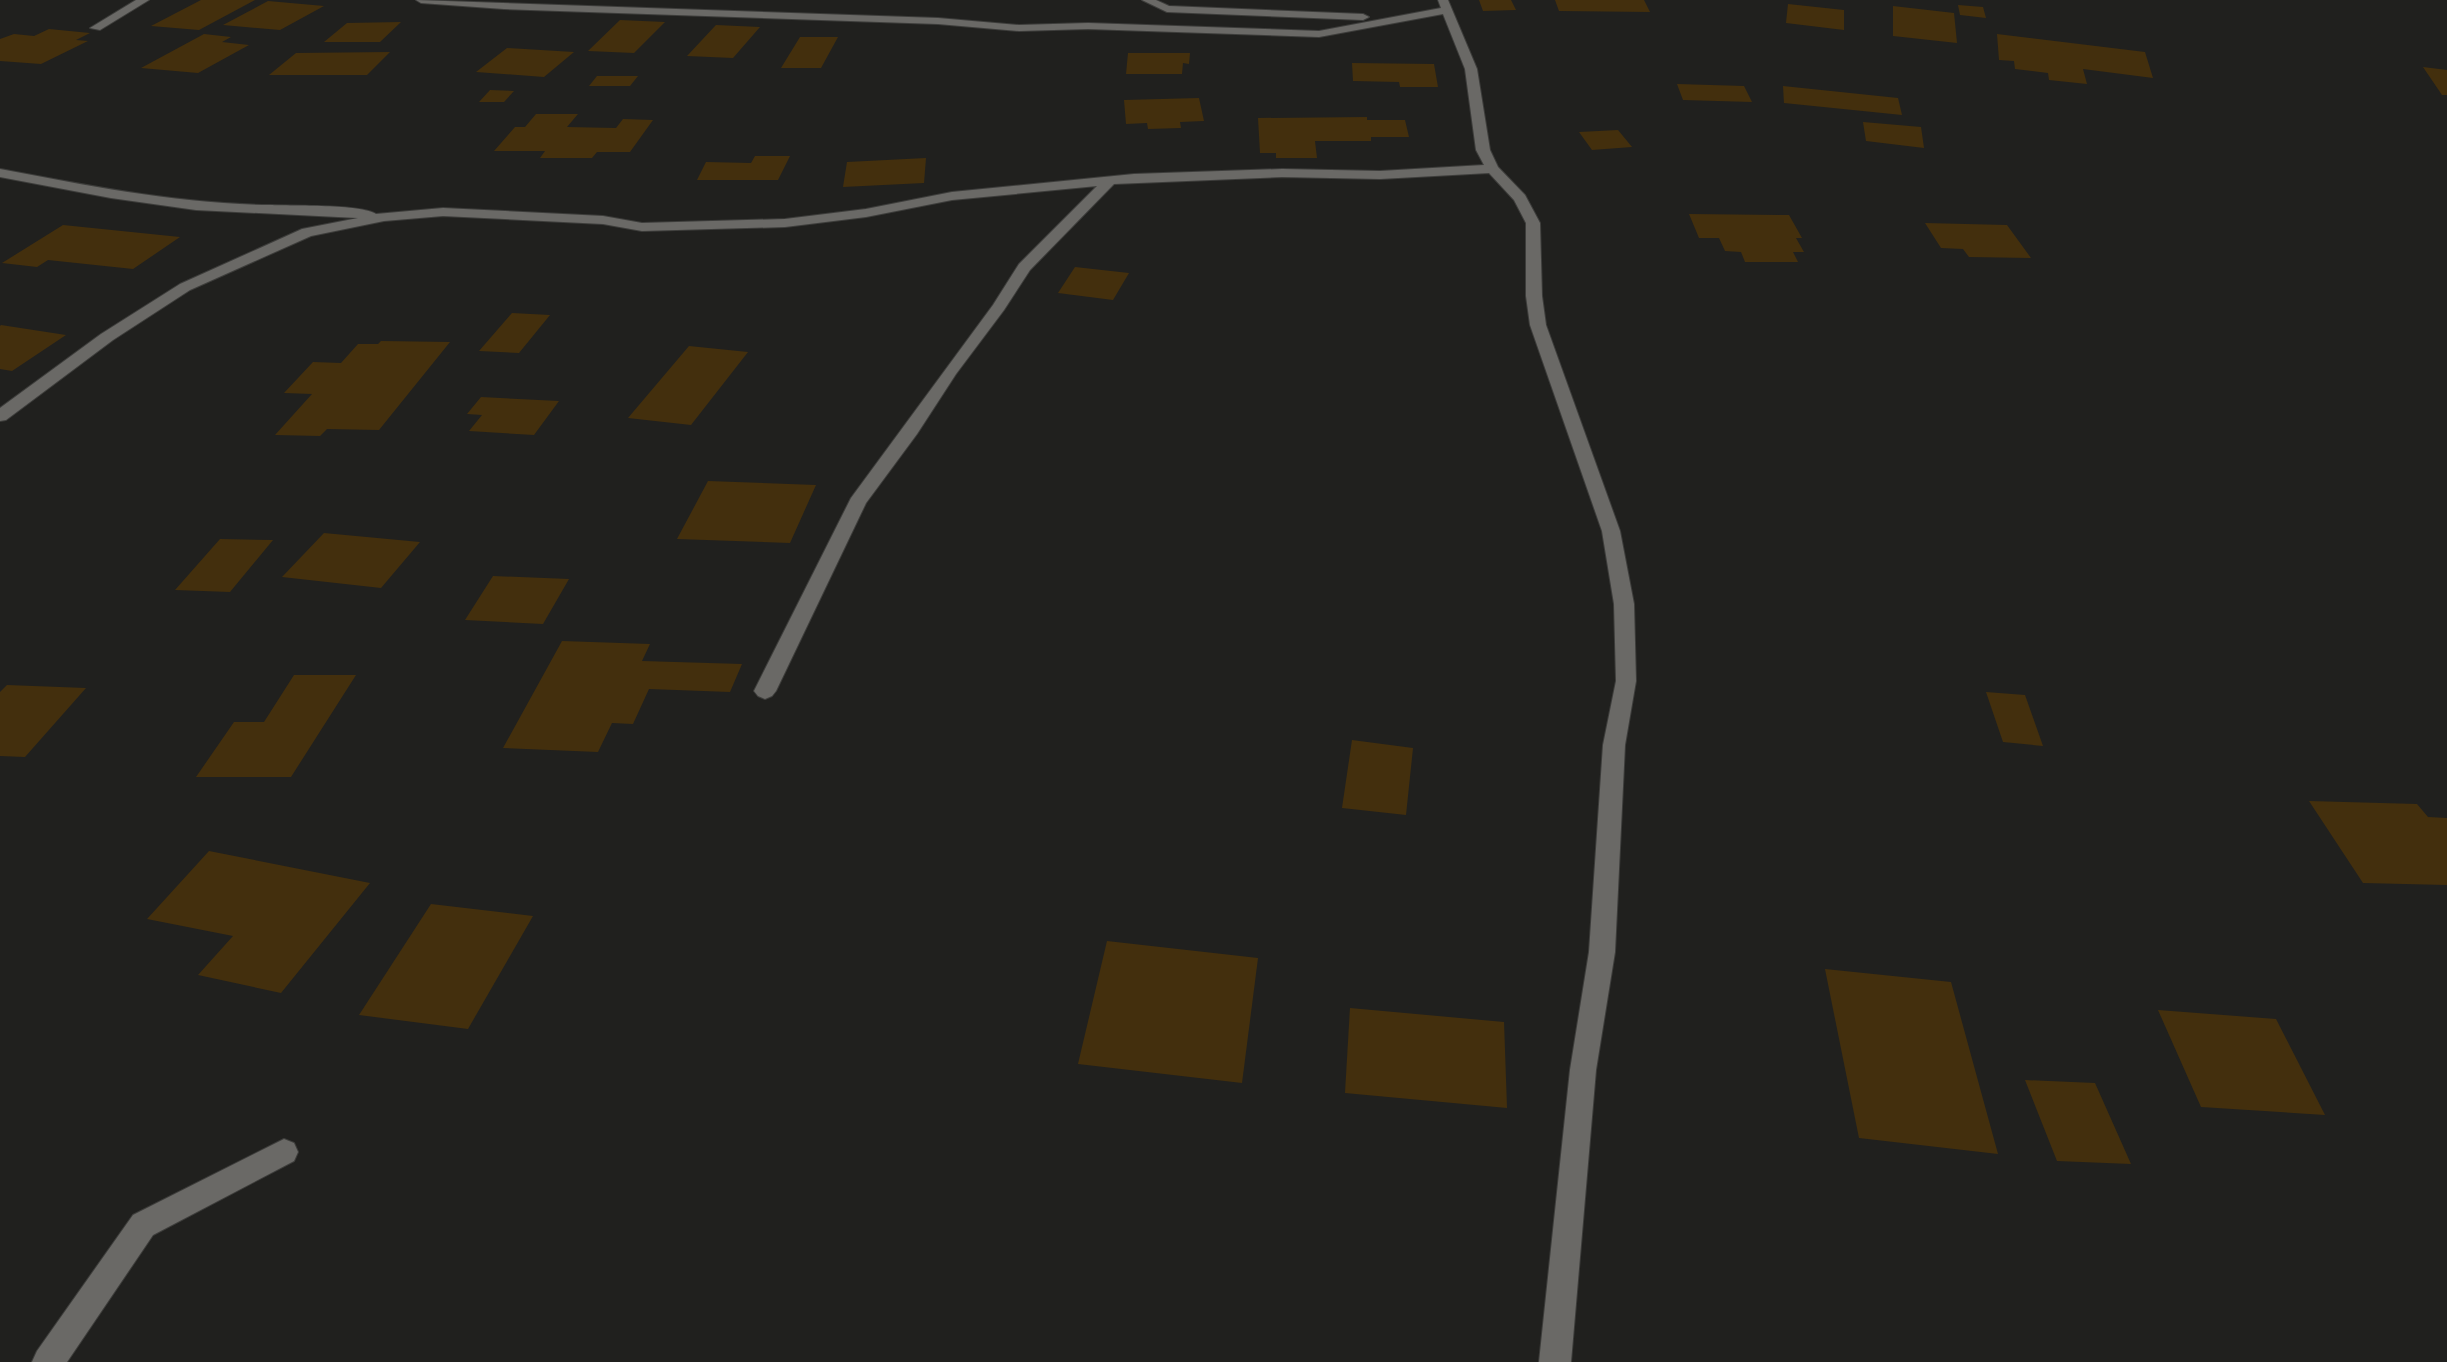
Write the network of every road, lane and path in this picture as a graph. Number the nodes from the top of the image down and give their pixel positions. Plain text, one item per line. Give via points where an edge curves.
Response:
1 (144, 0) edge
2 (421, 0) edge
3 (1147, 0) edge
4 (1444, 5) edge
5 (1406, 19) junction
6 (96, 28) dead end
7 (1492, 169) junction
8 (0, 173) edge
9 (1109, 181) junction
10 (384, 217) junction
11 (0, 416) edge
12 (765, 691) dead end
13 (284, 1152) dead end
14 (48, 1362) edge
15 (1555, 1362) edge

1 - 6 street
2 - 5 street via 1019,28 1319,34
3 - 5 street via 1167,9
4 - 5 street
4 - 7 street via 1471,69 1478,129
7 - 9 street via 1380,175 1192,174
7 - 15 street via 1520,198 1533,223 1538,325 1611,531 1624,604 1626,681 1614,745 1602,952 1583,1070
8 - 10 street via 132,198
9 - 10 street via 952,196 785,223 642,227 603,220 443,212
9 - 12 street via 1024,267 857,502
10 - 11 street via 307,232 185,287 107,337
13 - 14 street via 143,1225

